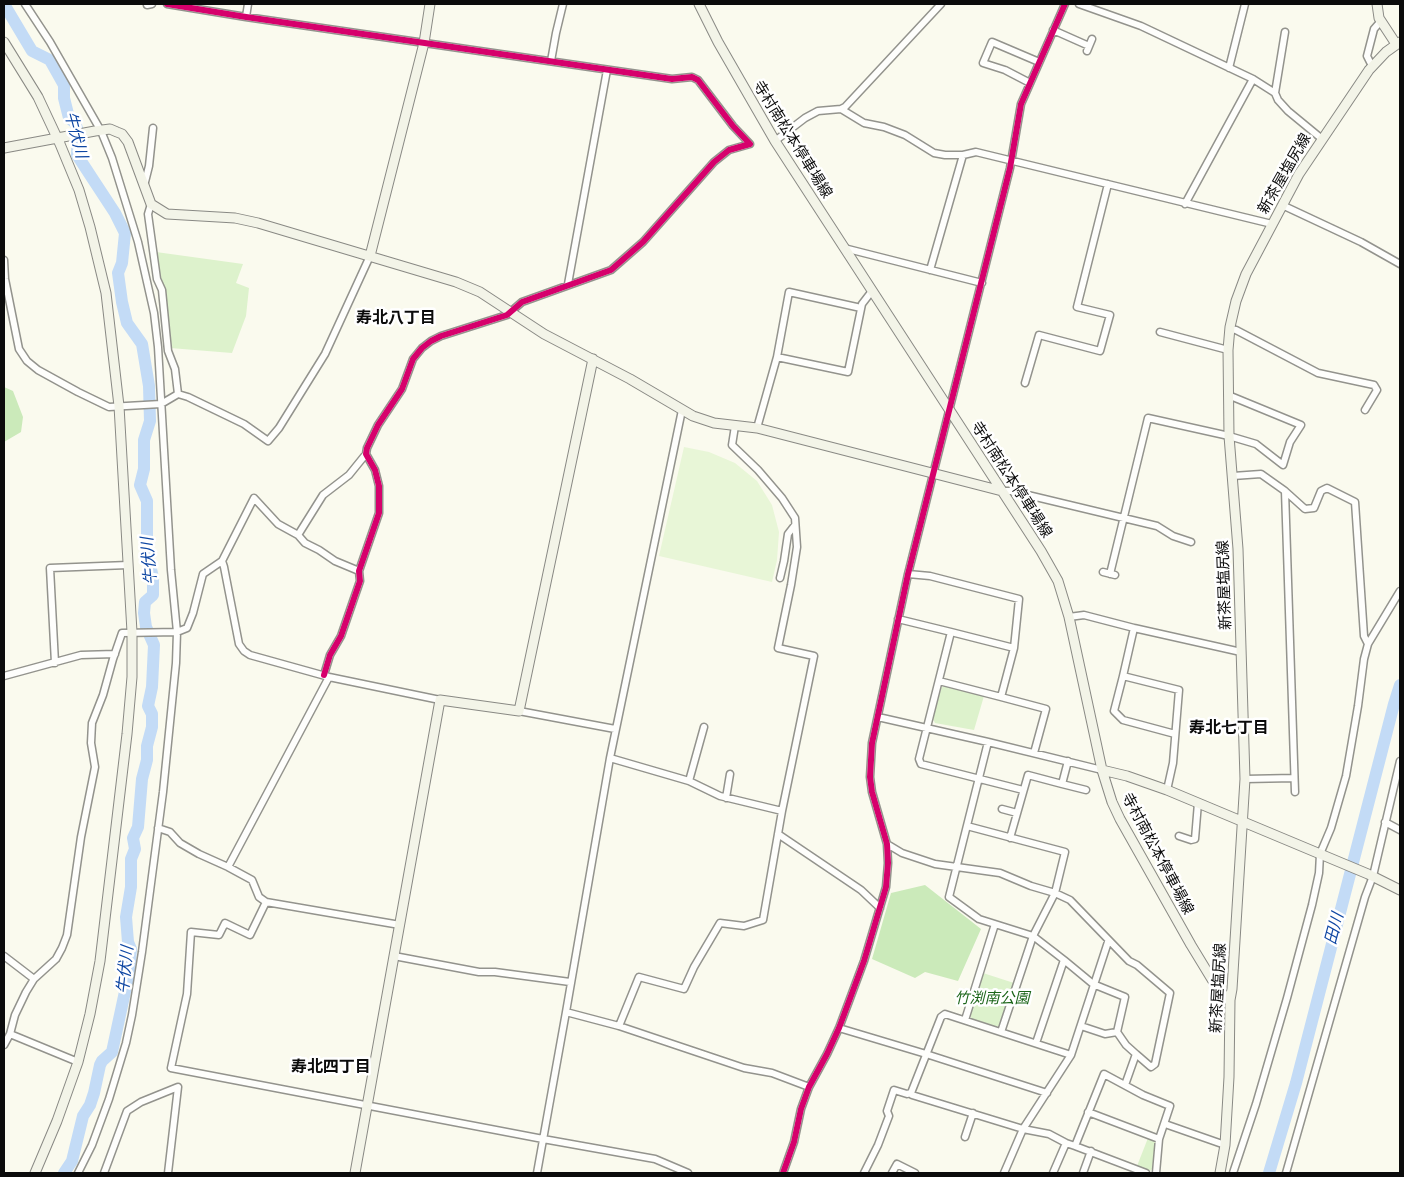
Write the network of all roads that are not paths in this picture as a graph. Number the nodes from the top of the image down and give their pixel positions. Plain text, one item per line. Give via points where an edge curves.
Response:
1 (25, 4) edge
2 (167, 4) edge
3 (248, 4) edge
4 (430, 4) edge
5 (563, 4) edge
6 (699, 4) edge
7 (941, 4) edge
8 (1065, 4) edge
9 (1079, 4) edge
10 (1245, 4) edge
11 (1377, 4) edge
12 (246, 17) junction
13 (1381, 20) junction
14 (1053, 30) junction
15 (1285, 32) dead end
16 (4, 42) edge
17 (424, 43) junction
18 (1398, 43) edge
19 (1090, 45) dead end
20 (551, 61) junction
21 (1039, 62) junction
22 (1372, 66) junction
23 (1229, 68) junction
24 (607, 70) junction
25 (1253, 79) junction
26 (1030, 83) junction
27 (1274, 93) junction
28 (841, 109) junction
29 (152, 128) dead end
30 (98, 131) junction
31 (60, 137) junction
32 (1322, 139) junction
33 (775, 141) junction
34 (4, 148) edge
35 (963, 155) junction
36 (1012, 161) junction
37 (1108, 184) junction
38 (144, 186) junction
39 (151, 204) junction
40 (1185, 204) junction
41 (1282, 205) junction
42 (1272, 224) junction
43 (844, 248) junction
44 (370, 256) junction
45 (4, 260) edge
46 (1400, 264) edge
47 (930, 270) junction
48 (982, 283) junction
49 (568, 284) junction
50 (872, 291) junction
51 (861, 308) junction
52 (510, 312) junction
53 (1230, 329) junction
54 (1160, 332) dead end
55 (1228, 350) junction
56 (777, 357) junction
57 (592, 359) junction
58 (1025, 383) dead end
59 (178, 394) junction
60 (1228, 395) junction
61 (161, 404) junction
62 (122, 406) junction
63 (682, 410) junction
64 (1365, 410) dead end
65 (948, 411) junction
66 (735, 426) junction
67 (757, 428) junction
68 (1229, 436) junction
69 (366, 454) junction
70 (933, 472) junction
71 (1233, 476) junction
72 (1002, 491) junction
73 (1285, 491) junction
74 (1124, 519) junction
75 (795, 525) junction
76 (298, 535) junction
77 (1191, 542) dead end
78 (222, 561) junction
79 (128, 565) junction
80 (360, 571) junction
81 (1109, 573) dead end
82 (908, 574) junction
83 (780, 578) dead end
84 (1400, 591) edge
85 (1069, 617) junction
86 (898, 619) junction
87 (1134, 628) junction
88 (173, 631) junction
89 (135, 632) junction
90 (951, 632) junction
91 (1368, 644) junction
92 (1014, 648) junction
93 (1241, 652) junction
94 (115, 654) junction
95 (55, 663) junction
96 (4, 676) edge
97 (327, 676) junction
98 (1123, 676) junction
99 (939, 681) junction
100 (1001, 697) junction
101 (440, 700) junction
102 (519, 711) junction
103 (878, 717) junction
104 (704, 727) dead end
105 (927, 728) junction
106 (615, 729) junction
107 (1175, 734) junction
108 (988, 742) junction
109 (1034, 752) junction
110 (610, 758) junction
111 (1068, 761) junction
112 (1400, 761) edge
113 (1102, 770) junction
114 (730, 774) dead end
115 (1244, 778) junction
116 (1294, 778) junction
117 (979, 779) junction
118 (689, 781) junction
119 (1062, 784) junction
120 (1023, 790) junction
121 (1086, 790) dead end
122 (1168, 790) junction
123 (1295, 792) dead end
124 (726, 798) junction
125 (1198, 803) junction
126 (1002, 810) dead end
127 (782, 811) junction
128 (1017, 813) junction
129 (1241, 821) junction
130 (1384, 822) junction
131 (967, 826) junction
132 (158, 828) junction
133 (1400, 830) edge
134 (778, 834) junction
135 (1179, 836) dead end
136 (1010, 838) junction
137 (887, 844) junction
138 (1322, 856) junction
139 (228, 867) junction
140 (956, 868) junction
141 (1370, 875) junction
142 (1400, 890) edge
143 (1055, 893) junction
144 (266, 902) junction
145 (880, 908) junction
146 (995, 924) junction
147 (400, 925) junction
148 (1033, 936) junction
149 (1108, 942) junction
150 (4, 956) edge
151 (394, 956) junction
152 (1064, 960) junction
153 (34, 979) junction
154 (570, 982) junction
155 (1093, 984) junction
156 (1230, 1000) junction
157 (566, 1012) junction
158 (965, 1020) junction
159 (619, 1026) junction
160 (1081, 1026) junction
161 (839, 1028) junction
162 (1002, 1032) junction
163 (1117, 1032) junction
164 (10, 1034) junction
165 (1036, 1043) junction
166 (4, 1044) edge
167 (926, 1054) junction
168 (1136, 1054) junction
169 (1071, 1055) junction
170 (78, 1062) junction
171 (1125, 1085) junction
172 (808, 1087) junction
173 (911, 1093) junction
174 (1047, 1093) junction
175 (368, 1106) junction
176 (1088, 1112) junction
177 (973, 1114) junction
178 (1165, 1124) junction
179 (1023, 1129) junction
180 (965, 1137) dead end
181 (543, 1139) junction
182 (1159, 1139) junction
183 (1066, 1143) junction
184 (1224, 1145) junction
185 (1075, 1146) junction
186 (1091, 1151) junction
187 (677, 1172) edge
188 (864, 1172) edge
189 (35, 1173) edge
190 (78, 1173) edge
191 (104, 1173) edge
192 (168, 1173) edge
193 (355, 1173) edge
194 (537, 1173) edge
195 (688, 1173) edge
196 (783, 1173) edge
197 (892, 1173) edge
198 (915, 1173) edge
199 (1004, 1173) edge
200 (1053, 1173) edge
201 (1083, 1173) edge
202 (1146, 1173) edge
203 (1156, 1173) edge
204 (1220, 1173) edge
205 (1233, 1173) edge
206 (1286, 1173) edge

1 - 30 street via 50,42
2 - 12 street
3 - 12 street
4 - 17 street
5 - 20 street
6 - 33 street, 寺村南松本停車場線
7 - 28 street
8 - 14 street
9 - 23 street via 1141,26
10 - 23 street
11 - 13 street, 新茶屋塩尻線
12 - 17 street
13 - 18 street, 新茶屋塩尻線
13 - 22 street via 1374,29 1367,56
14 - 19 street
14 - 21 street
15 - 27 street
16 - 31 street
17 - 20 street
17 - 44 street
18 - 22 street, 新茶屋塩尻線
20 - 24 street
21 - 26 street
21 - 26 street via 992,42 983,63
22 - 32 street, 新茶屋塩尻線
23 - 25 street
24 - 49 street
24 - 49 street via 698,80 750,144 729,150 714,162 643,242 611,270
25 - 27 street
25 - 40 street
26 - 36 street via 1021,104
27 - 32 street via 1288,111
28 - 33 street via 818,112 805,118
28 - 35 street via 864,123 904,135 934,153
29 - 38 street
30 - 31 street
30 - 38 street via 122,134
30 - 61 street via 112,158 130,214 154,313
31 - 34 street
31 - 62 street via 90,227 106,293
32 - 41 street, 新茶屋塩尻線
33 - 43 street, 寺村南松本停車場線
35 - 36 street via 976,152
35 - 47 street
36 - 37 street
36 - 48 street
37 - 40 street
37 - 58 street via 1077,307 1110,316 1100,351 1039,335
38 - 39 street
39 - 44 street via 167,214 235,218 258,223
39 - 59 street via 148,214 157,279 162,290 168,352 175,369
40 - 42 street
41 - 42 street, 新茶屋塩尻線
41 - 46 street
42 - 53 street, 新茶屋塩尻線 via 1246,274
43 - 47 street
43 - 50 street, 寺村南松本停車場線
44 - 52 street via 456,282 480,292
44 - 59 street via 325,354 268,441 244,424
45 - 62 street via 19,349 26,361 108,407
47 - 48 street
48 - 65 street
49 - 52 street via 522,302
50 - 51 street
50 - 65 street, 寺村南松本停車場線
51 - 56 street via 848,372
51 - 56 street via 789,292
52 - 57 street
52 - 69 street via 441,336 422,348 409,366 402,389 372,436
53 - 55 street, 新茶屋塩尻線
53 - 64 street via 1318,373 1374,385 1377,390
54 - 55 street
55 - 60 street, 新茶屋塩尻線
56 - 67 street
57 - 63 street
57 - 102 street
59 - 61 street
60 - 68 street, 新茶屋塩尻線
60 - 68 street via 1300,425 1290,442 1283,466 1256,444
61 - 62 street
61 - 88 street
62 - 79 street
63 - 66 street via 714,423
63 - 106 street
65 - 70 street
65 - 72 street, 寺村南松本停車場線
66 - 67 street
66 - 75 street via 732,445 782,498 795,518
67 - 70 street
68 - 71 street, 新茶屋塩尻線
68 - 74 street via 1148,418
69 - 76 street via 349,475 323,495
69 - 80 street via 379,486 379,513
70 - 72 street
70 - 82 street
71 - 73 street via 1261,474
71 - 93 street, 新茶屋塩尻線
72 - 74 street
72 - 85 street, 寺村南松本停車場線 via 1058,581
73 - 91 street via 1305,509 1314,508 1320,491 1327,488 1355,502 1364,636
73 - 116 street
74 - 77 street via 1157,526
74 - 81 street
75 - 83 street via 788,534
75 - 127 street via 791,585 778,648 814,656
76 - 78 street via 278,524 254,498
76 - 80 street via 305,543 336,561
78 - 88 street via 203,574 187,628
78 - 97 street via 239,644 244,651
79 - 89 street
79 - 95 street via 50,568
80 - 97 street via 360,581 344,627 330,656
82 - 86 street
82 - 92 street via 930,576 1019,599
84 - 91 street
85 - 87 street via 1084,615
85 - 113 street, 寺村南松本停車場線
86 - 90 street
86 - 103 street
87 - 93 street
87 - 98 street
88 - 89 street
88 - 132 street via 176,663
89 - 94 street via 122,633
89 - 170 street via 127,734 100,961
90 - 92 street
90 - 99 street
91 - 138 street via 1346,776
92 - 100 street
93 - 115 street, 新茶屋塩尻線
94 - 95 street via 81,655
94 - 153 street via 92,723 95,768 67,935 56,959
95 - 96 street
97 - 101 street
97 - 139 street
98 - 107 street via 1179,690
98 - 107 street via 1114,711 1123,720
99 - 100 street
99 - 105 street
100 - 109 street via 1046,709
101 - 102 street
101 - 147 street
102 - 106 street
103 - 105 street
103 - 137 street via 872,743 870,777
104 - 118 street
105 - 108 street
105 - 117 street via 919,760 922,764
106 - 110 street
107 - 122 street
108 - 109 street
108 - 117 street
109 - 111 street
110 - 118 street
110 - 154 street
111 - 113 street
111 - 119 street
112 - 130 street
113 - 122 street
113 - 156 street, 寺村南松本停車場線 via 1120,819 1191,945 1219,991
114 - 124 street
115 - 116 street
115 - 129 street, 新茶屋塩尻線
116 - 123 street
117 - 120 street
117 - 131 street
118 - 124 street
119 - 120 street via 1028,775
119 - 121 street
120 - 128 street
122 - 125 street
124 - 127 street
125 - 129 street
125 - 135 street via 1195,839
126 - 128 street
127 - 134 street
128 - 136 street
129 - 138 street
129 - 156 street, 新茶屋塩尻線
130 - 133 street
130 - 141 street
131 - 136 street
131 - 140 street
132 - 139 street via 170,832 180,843 199,854
132 - 190 street via 126,1043 101,1120
134 - 145 street via 861,890
134 - 159 street via 763,920 744,926 720,923 684,988 639,977
136 - 143 street via 1065,852
137 - 140 street via 902,854
137 - 145 street via 886,888
138 - 141 street
138 - 205 street via 1295,970
139 - 144 street via 252,880 259,898
140 - 143 street via 1000,873
140 - 146 street via 949,897 979,919
141 - 142 street
141 - 206 street
143 - 148 street
143 - 149 street via 1070,900
144 - 147 street
144 - 175 street via 250,935 225,923 218,935 191,932 187,994 171,1068
145 - 161 street
146 - 148 street
146 - 158 street
147 - 151 street
148 - 152 street
148 - 162 street
149 - 155 street
149 - 168 street via 1170,993 1155,1064 1151,1067
150 - 153 street
151 - 154 street via 479,972
151 - 175 street
152 - 155 street
152 - 165 street
153 - 164 street via 15,1015
154 - 157 street
155 - 160 street
155 - 163 street via 1125,997
156 - 184 street, 新茶屋塩尻線
157 - 159 street
157 - 181 street
158 - 162 street
158 - 167 street via 945,1014 941,1017
159 - 172 street
160 - 163 street via 1105,1034
160 - 169 street
161 - 167 street
161 - 172 street
162 - 165 street
163 - 168 street
164 - 166 street
164 - 170 street
165 - 169 street
167 - 173 street
167 - 174 street
168 - 171 street
169 - 174 street
170 - 189 street via 58,1121
171 - 176 street via 1104,1074
171 - 178 street via 1170,1106
172 - 196 street
173 - 177 street
173 - 188 street via 892,1092 887,1111 889,1116
174 - 179 street
175 - 181 street
175 - 193 street
176 - 182 street
176 - 185 street
177 - 179 street
177 - 180 street
178 - 182 street
178 - 184 street
179 - 183 street via 1050,1134
179 - 199 street
181 - 187 street via 655,1159
181 - 194 street
182 - 203 street
183 - 185 street
183 - 200 street
184 - 204 street, 新茶屋塩尻線
185 - 186 street
186 - 201 street
186 - 202 street
187 - 195 street
191 - 192 street via 126,1111 178,1087
197 - 198 street via 896,1164

